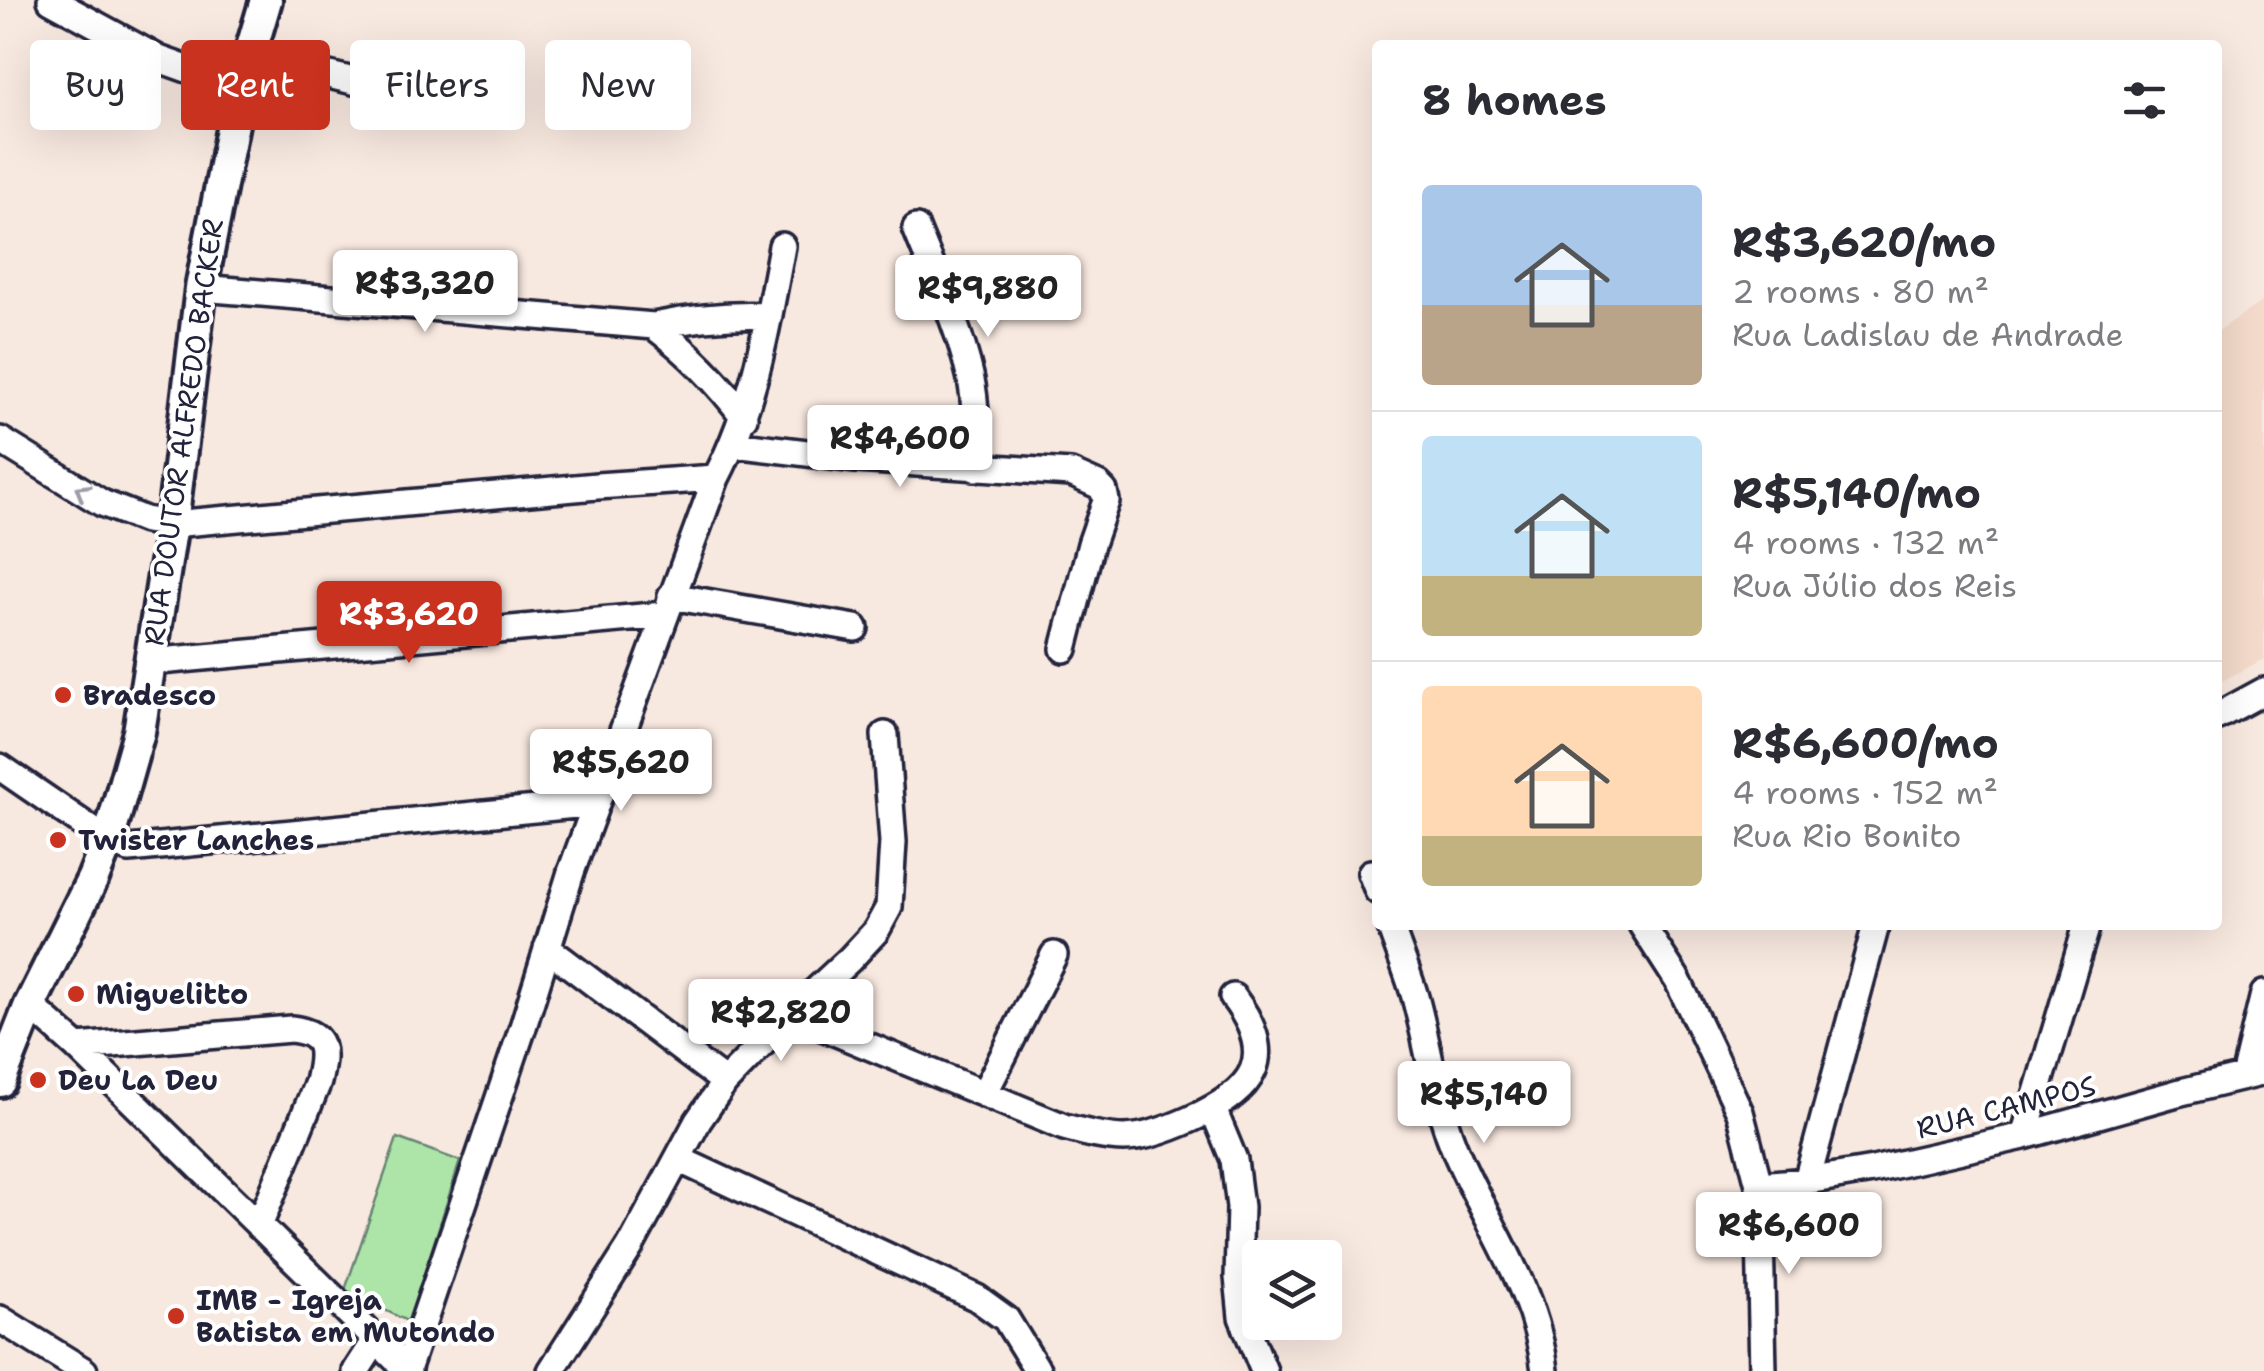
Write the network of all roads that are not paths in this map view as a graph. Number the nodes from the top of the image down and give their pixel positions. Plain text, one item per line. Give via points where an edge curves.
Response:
1 (51, 0) edge
2 (266, 0) edge
3 (255, 40) edge
4 (181, 67) edge
5 (232, 130) edge
6 (916, 228) dead end
7 (782, 246) dead end
8 (201, 288) junction
9 (769, 316) junction
10 (654, 326) junction
11 (744, 417) junction
12 (0, 440) edge
13 (734, 444) junction
14 (975, 468) junction
15 (716, 478) junction
16 (172, 524) junction
17 (668, 606) junction
18 (855, 628) dead end
19 (1064, 649) dead end
20 (150, 662) junction
21 (2264, 691) edge
22 (2222, 714) edge
23 (885, 735) dead end
24 (0, 768) edge
25 (596, 803) junction
26 (108, 841) junction
27 (1392, 930) edge
28 (1645, 930) edge
29 (1875, 930) edge
30 (2086, 930) edge
31 (547, 948) junction
32 (1054, 955) dead end
33 (2264, 994) edge
34 (1234, 997) dead end
35 (30, 1005) junction
36 (791, 1014) junction
37 (77, 1046) junction
38 (2254, 1075) edge
39 (0, 1080) edge
40 (725, 1082) junction
41 (984, 1094) junction
42 (1214, 1109) junction
43 (2024, 1136) junction
44 (678, 1158) junction
45 (1807, 1181) junction
46 (1759, 1185) junction
47 (259, 1226) junction
48 (0, 1319) edge
49 (376, 1340) junction
50 (84, 1371) edge
51 (356, 1371) edge
52 (408, 1371) edge
53 (551, 1371) edge
54 (1038, 1371) edge
55 (1264, 1371) edge
56 (1545, 1371) edge
57 (1763, 1371) edge

1 - 4 street
2 - 3 main road, RUA DOUTOR ALFREDO BACKER
5 - 8 main road, RUA DOUTOR ALFREDO BACKER
6 - 14 street via 971,378
7 - 9 street
8 - 10 street
8 - 16 main road, RUA DOUTOR ALFREDO BACKER
9 - 10 street
9 - 11 street
10 - 11 street
11 - 13 street
16 -> 12 street via 102,502
13 - 14 street
13 - 15 street
14 - 19 street via 1071,473 1104,492
15 - 16 street
15 - 17 street
16 - 20 main road, RUA DOUTOR ALFREDO BACKER
17 - 18 street
17 - 20 street
17 - 25 street
20 - 26 main road, RUA DOUTOR ALFREDO BACKER via 139,732
21 - 22 street
23 - 36 street via 890,907 876,931
24 - 26 street
25 - 26 street via 144,850
25 - 31 street
26 - 35 main road, RUA DOUTOR ALFREDO BACKER
27 - 56 street via 1436,1098 1528,1300
28 - 46 street via 1678,982 1740,1112
29 - 45 street
30 - 43 street
31 - 40 street
31 - 52 street
32 - 41 street
33 - 38 street
34 - 42 street via 1256,1036 1256,1062 1248,1081
35 - 37 street
35 - 39 main road, RUA DOUTOR ALFREDO BACKER
36 - 40 street
36 - 41 street
37 - 47 street
37 - 47 street via 291,1029 319,1040 324,1057 318,1082
38 - 43 street, RUA CAMPOS
40 - 44 street
41 - 42 street via 1064,1127 1126,1138
42 - 55 street via 1234,1160 1242,1317
43 - 45 street, RUA CAMPOS
44 - 53 street
44 - 54 street via 976,1298 1006,1318
45 - 46 street, RUA CAMPOS
46 - 57 street
47 - 49 street
48 - 50 street
49 - 51 street
49 - 52 street

